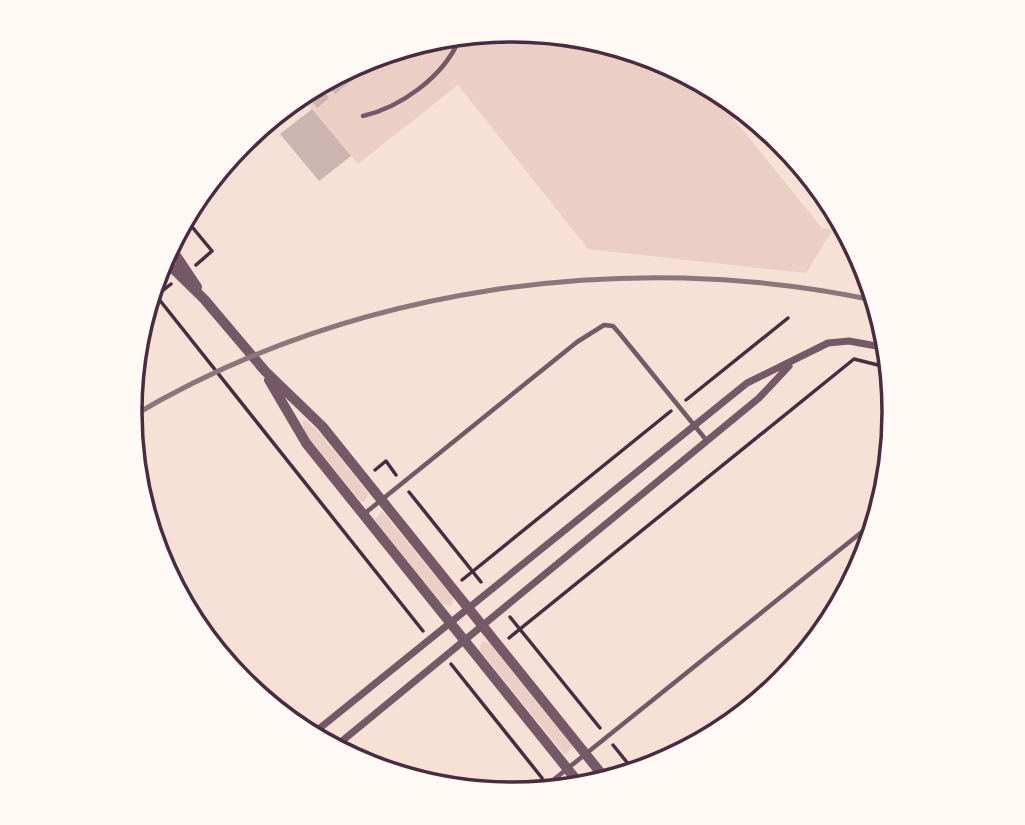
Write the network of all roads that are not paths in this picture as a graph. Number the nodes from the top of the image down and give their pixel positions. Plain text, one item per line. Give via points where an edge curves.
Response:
1 (455, 47) edge
2 (363, 116) dead end
3 (177, 257) edge
4 (172, 267) edge
5 (204, 299) junction
6 (877, 346) edge
7 (792, 363) junction
8 (265, 371) junction
9 (695, 427) junction
10 (707, 441) junction
11 (381, 499) junction
12 (363, 514) junction
13 (863, 531) edge
14 (469, 608) junction
15 (450, 622) junction
16 (484, 626) junction
17 (465, 642) junction
18 (319, 728) edge
19 (342, 741) edge
20 (585, 753) junction
21 (567, 768) junction
22 (600, 772) edge
23 (575, 778) edge
24 (553, 781) edge

1 - 2 lane via 408,96
3 - 5 street
4 - 5 street
5 - 8 street
6 - 7 street via 838,341 815,348
7 - 9 street via 747,383
7 - 10 street via 760,398
8 - 11 street via 322,426
8 - 12 street via 294,426
9 - 10 lane
9 - 11 lane via 621,334 604,325
9 - 14 street
10 - 16 street
11 - 12 lane
11 - 14 street
12 - 15 street
13 - 20 lane
14 - 15 street
14 - 16 street
15 - 17 street
15 - 18 street
16 - 17 street
16 - 20 street
17 - 19 street
17 - 21 street
20 - 21 lane
20 - 22 street
21 - 23 street
21 - 24 lane

